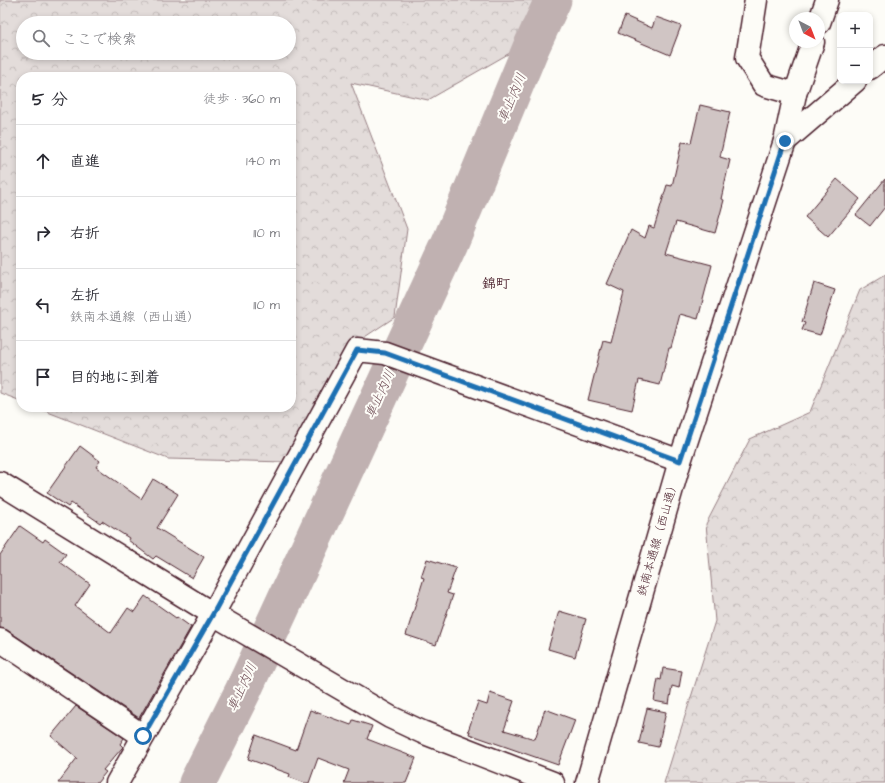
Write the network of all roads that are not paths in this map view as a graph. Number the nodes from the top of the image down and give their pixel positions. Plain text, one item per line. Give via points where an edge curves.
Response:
1 (756, 0) edge
2 (827, 0) edge
3 (823, 12) edge
4 (811, 48) edge
5 (885, 56) edge
6 (873, 66) edge
7 (852, 84) edge
8 (795, 94) junction
9 (785, 141) junction
10 (680, 461) junction
11 (0, 483) edge
12 (213, 614) junction
13 (0, 640) edge
14 (143, 736) junction
15 (117, 783) edge
16 (553, 783) edge
17 (587, 783) edge

1 - 8 street via 747,58 764,85
2 - 3 street
4 - 8 street, 鉄南本通線（西山通）
5 - 6 street
7 - 9 street
8 - 9 street, 鉄南本通線（西山通）
9 - 10 street, 鉄南本通線（西山通）
10 - 12 street via 385,353 357,350
10 - 17 street, 鉄南本通線（西山通）
11 - 12 street
12 - 14 street
12 - 16 street via 390,717 429,735
13 - 14 street
14 - 15 street

